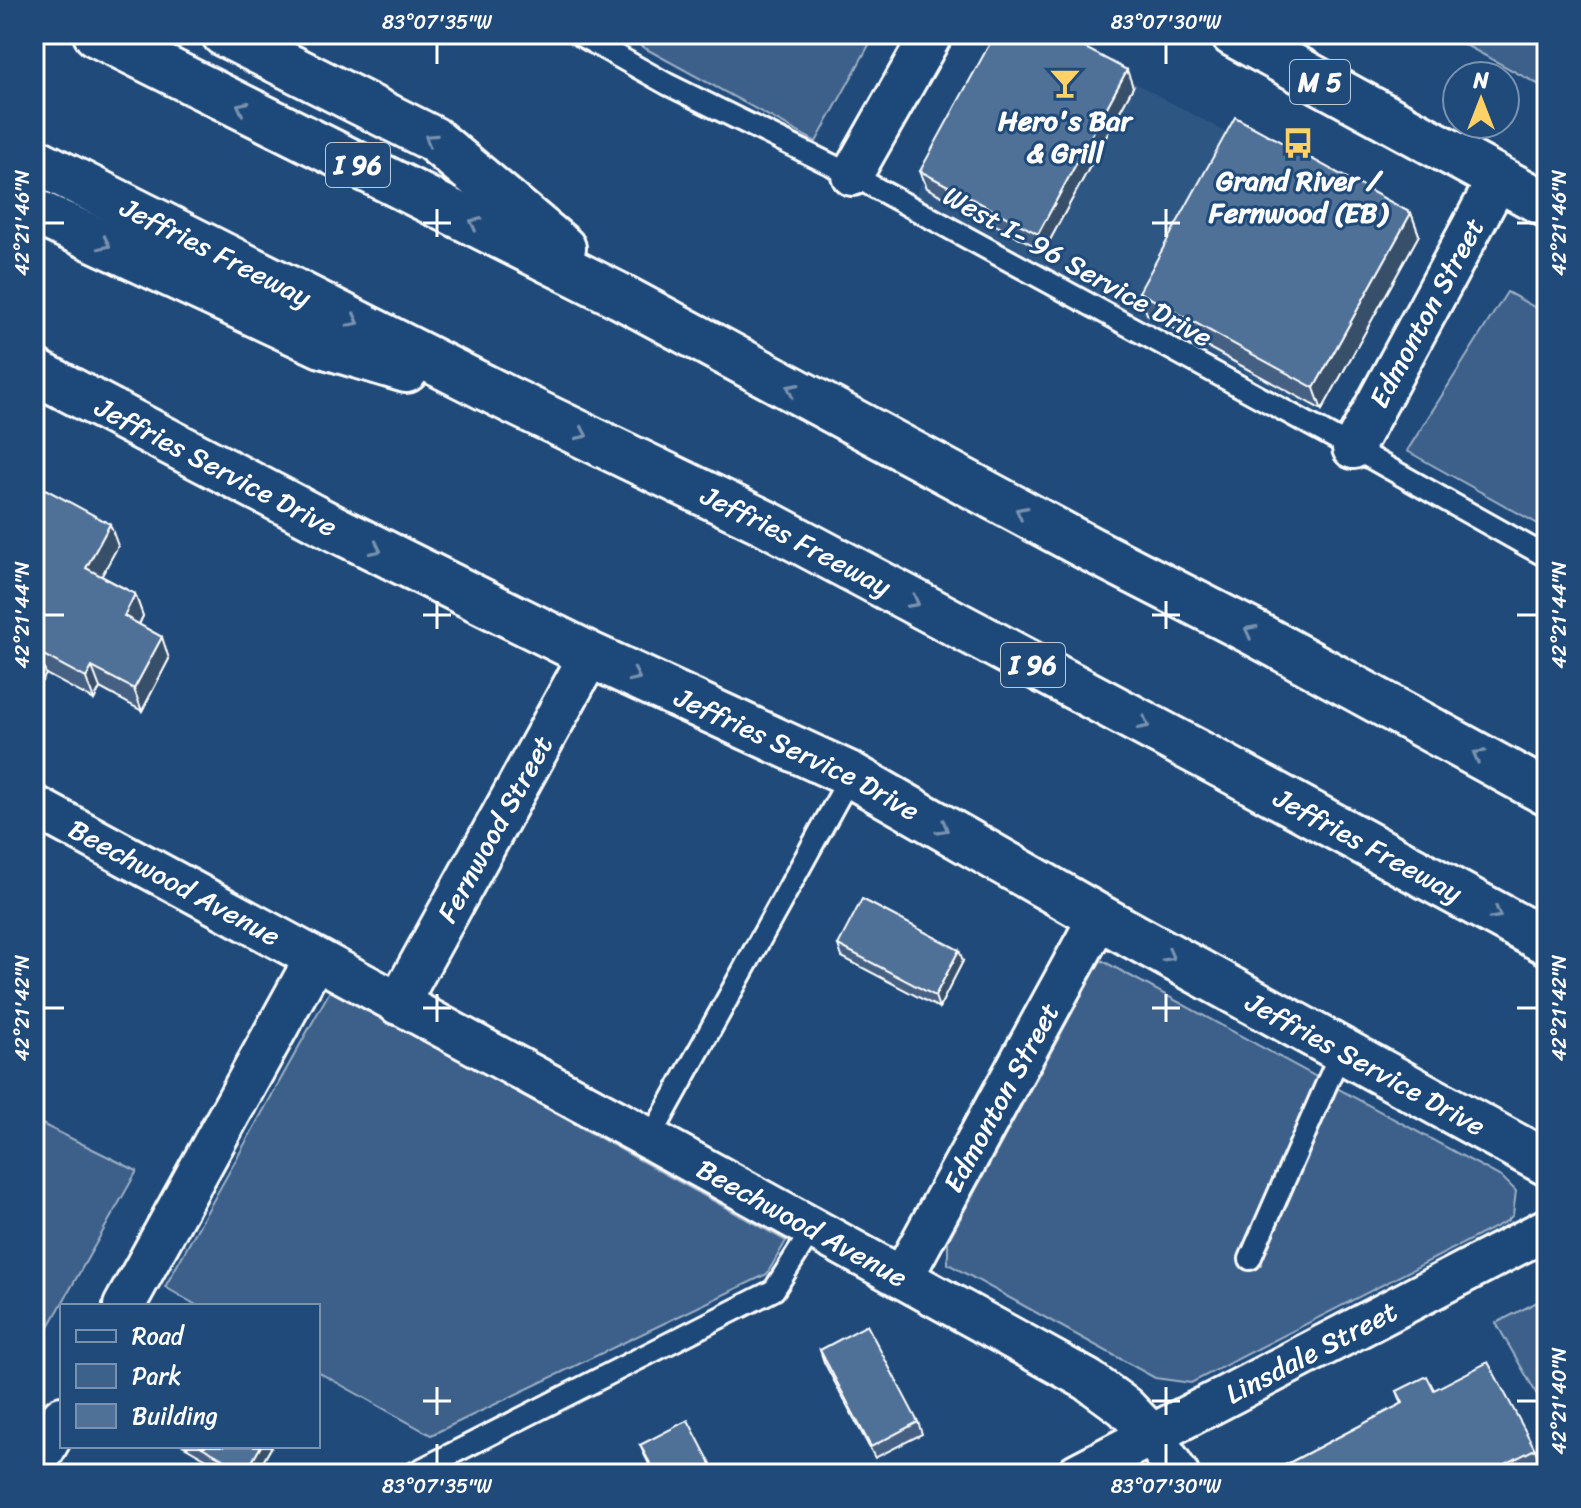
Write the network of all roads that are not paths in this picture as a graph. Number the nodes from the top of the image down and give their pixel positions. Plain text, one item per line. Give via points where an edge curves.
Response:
1 (96, 34) edge
2 (224, 34) edge
3 (578, 34) edge
4 (932, 34) edge
5 (1233, 34) edge
6 (34, 160) edge
7 (852, 175) junction
8 (1498, 179) junction
9 (1547, 205) edge
10 (34, 211) edge
11 (620, 296) junction
12 (34, 371) edge
13 (512, 401) junction
14 (1353, 448) junction
15 (1547, 557) edge
16 (590, 655) junction
17 (851, 775) junction
18 (1547, 793) edge
19 (37, 812) edge
20 (1099, 917) junction
21 (1547, 942) edge
22 (315, 959) junction
23 (398, 1004) junction
24 (1341, 1051) junction
25 (650, 1139) junction
26 (1547, 1163) edge
27 (1547, 1229) edge
28 (812, 1230) junction
29 (1250, 1259) dead end
30 (902, 1278) junction
31 (125, 1304) edge
32 (60, 1421) edge
33 (1152, 1435) junction
34 (34, 1468) edge
35 (412, 1474) edge
36 (1077, 1474) edge
37 (1178, 1474) edge

11 -> 1 main road, I 96
11 -> 2 main road via 433,139
3 - 7 lane, West I- 96 Service Drive
4 - 7 street
5 - 8 main road, M 5
6 -> 13 main road, Jeffries Freeway / I 96
7 - 14 lane, West I- 96 Service Drive
8 - 9 main road, M 5
8 - 14 street, Edmonton Street
10 -> 13 main road via 322,345
18 -> 11 main road, I 96
12 -> 16 main road, Jeffries Service Drive
13 -> 21 main road, Jeffries Freeway / I 96 via 768,524
14 - 15 lane, West I- 96 Service Drive
16 -> 17 main road, Jeffries Service Drive
16 - 23 street, Fernwood Street
17 -> 20 main road, Jeffries Service Drive
17 - 25 lane
19 - 22 street, Beechwood Avenue
20 -> 24 main road, Jeffries Service Drive
20 - 30 street, Edmonton Street
22 - 23 street, Beechwood Avenue
22 - 31 street
23 - 25 street, Beechwood Avenue
24 - 26 main road, Jeffries Service Drive
24 - 29 lane
25 - 28 street, Beechwood Avenue
27 - 33 street, Linsdale Street
28 - 30 street, Beechwood Avenue
28 - 35 lane via 774,1290
30 - 33 street, Beechwood Avenue via 1088,1380
32 - 34 street
33 - 36 street, Linsdale Street
33 - 37 street, Beechwood Avenue

